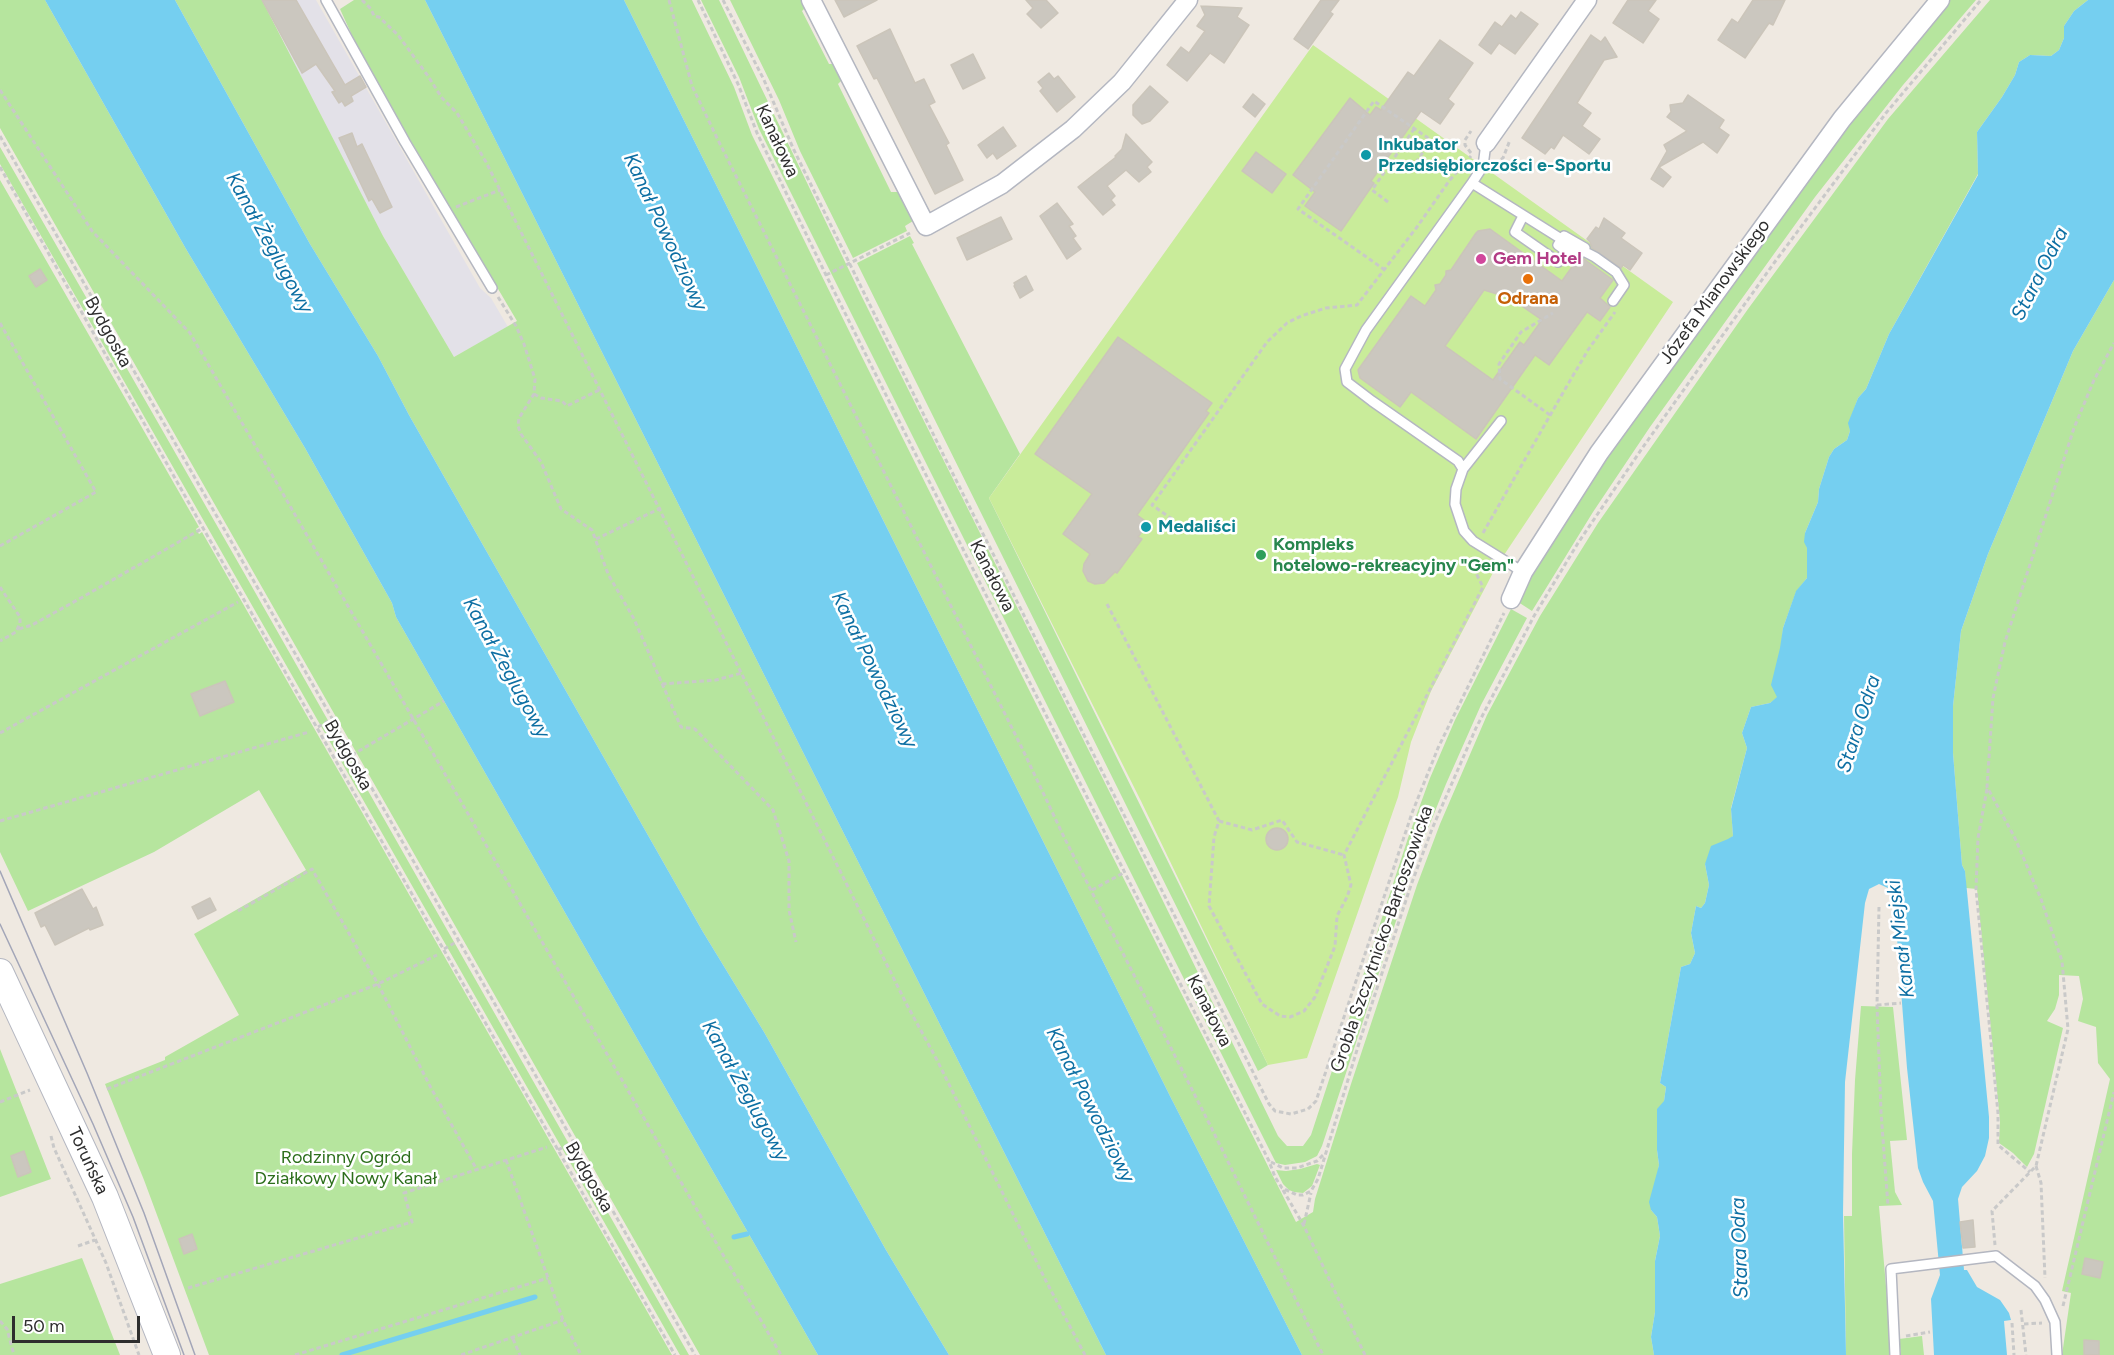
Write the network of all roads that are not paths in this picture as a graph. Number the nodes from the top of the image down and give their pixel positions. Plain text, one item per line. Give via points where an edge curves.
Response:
1 (326, 0) edge
2 (811, 0) edge
3 (1188, 0) edge
4 (1587, 0) edge
5 (1940, 0) edge
6 (1486, 143) joint
7 (1472, 183) junction
8 (1523, 216) junction
9 (1562, 240) junction
10 (1569, 248) junction
11 (1582, 251) junction
12 (492, 288) road end
13 (1613, 301) road end
14 (1501, 421) dead end
15 (1463, 469) junction
16 (1523, 572) junction
17 (1511, 598) road end
18 (0, 972) edge
19 (167, 1355) edge
20 (1895, 1355) edge
21 (2057, 1355) edge

1 - 12 lane
2 - 3 street via 926,226 1002,184 1073,129 1122,82
4 - 6 street
5 - 16 street, Józefa Mianowskiego via 1842,119 1704,307 1599,453
6 - 7 lane via 1483,166
7 - 8 lane
7 - 15 lane via 1366,330 1345,369 1347,382 1458,461
8 - 9 lane
8 - 10 lane via 1515,232 1558,262
9 - 10 lane
9 - 11 lane via 1564,236 1585,248
10 - 11 lane
11 - 13 lane via 1622,280 1624,285
14 - 15 lane
15 - 16 lane via 1455,504 1464,531
16 - 17 street, Józefa Mianowskiego
18 - 19 street, Toruńska via 109,1205
20 - 21 lane via 1891,1269 1996,1256 2035,1286 2045,1300 2055,1322

